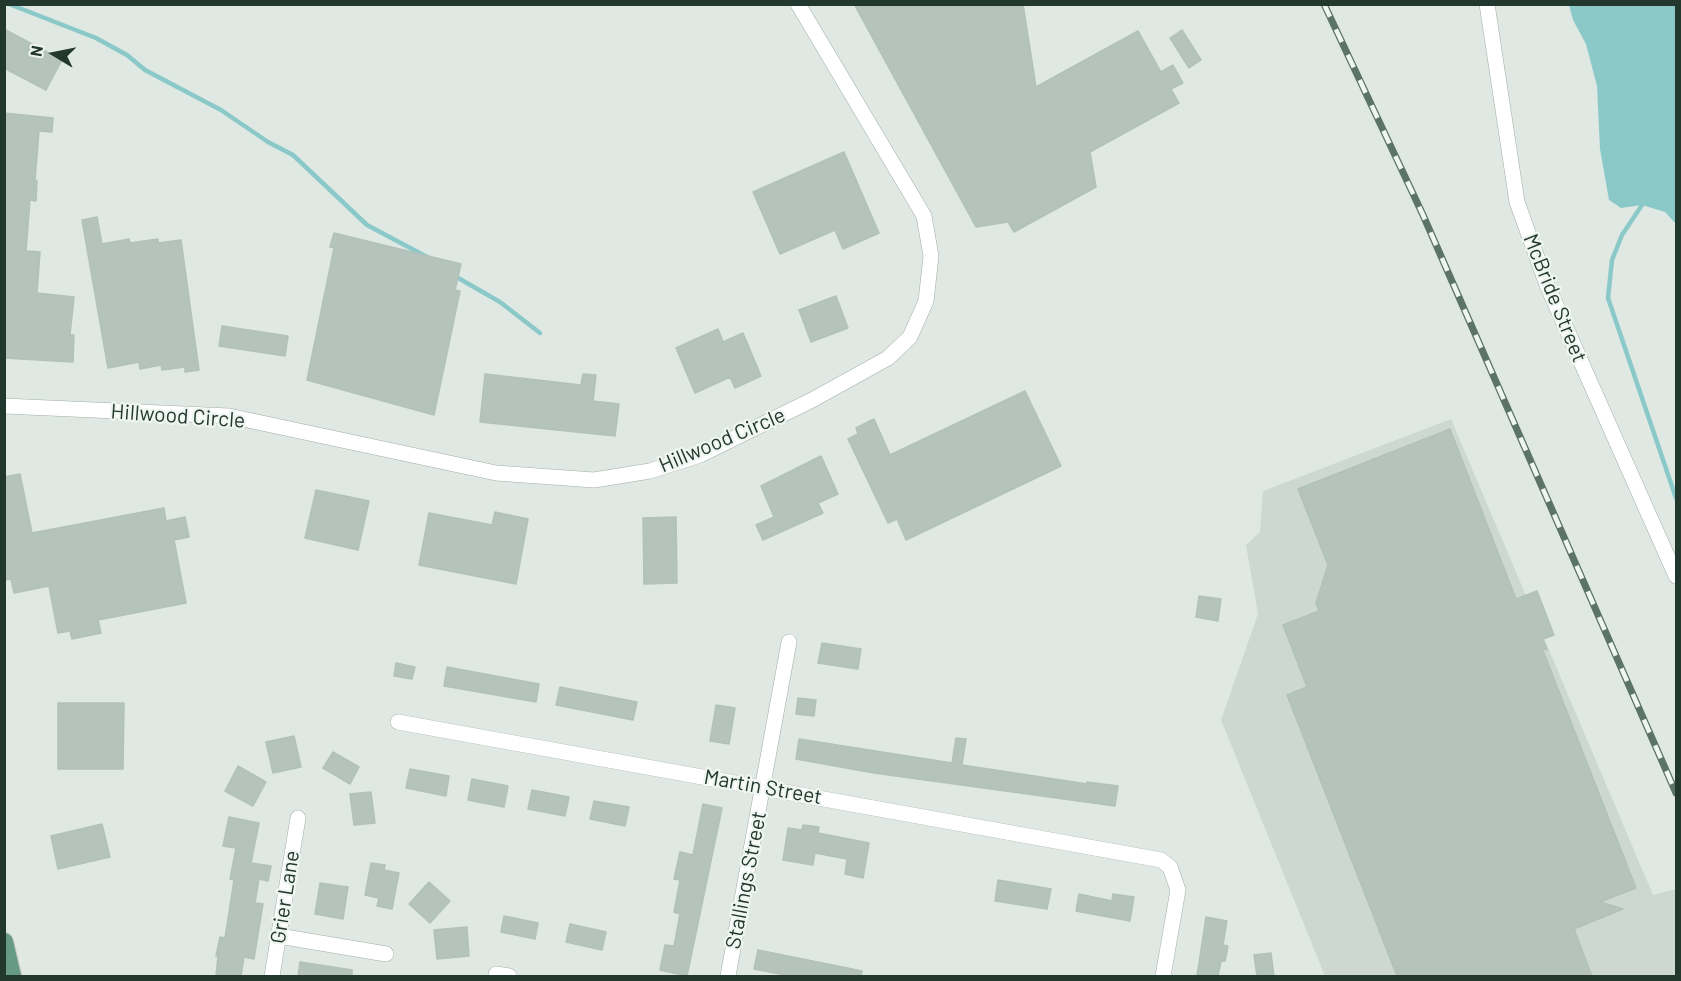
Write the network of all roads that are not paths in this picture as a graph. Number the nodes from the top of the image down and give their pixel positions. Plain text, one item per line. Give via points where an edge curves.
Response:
1 (798, 4) edge
2 (1486, 4) edge
3 (4, 406) edge
4 (1677, 576) edge
5 (789, 642) dead end
6 (398, 722) dead end
7 (764, 787) junction
8 (298, 818) dead end
9 (279, 936) junction
10 (4, 942) edge
11 (386, 954) dead end
12 (12, 976) edge
13 (272, 976) edge
14 (728, 976) edge
15 (1163, 976) edge

1 - 3 street, Hillwood Circle via 924,216 932,256 927,301 910,337 888,358 802,405 700,454 650,471 594,480 496,473 230,416
2 - 4 street, McBride Street via 1517,202 1547,285
5 - 7 street, Stallings Street
6 - 7 street, Martin Street
7 - 14 street, Stallings Street
7 - 15 street, Martin Street via 1161,860 1170,867 1178,890
8 - 9 street, Grier Lane
9 - 11 street
9 - 13 street, Grier Lane
10 - 12 main road

